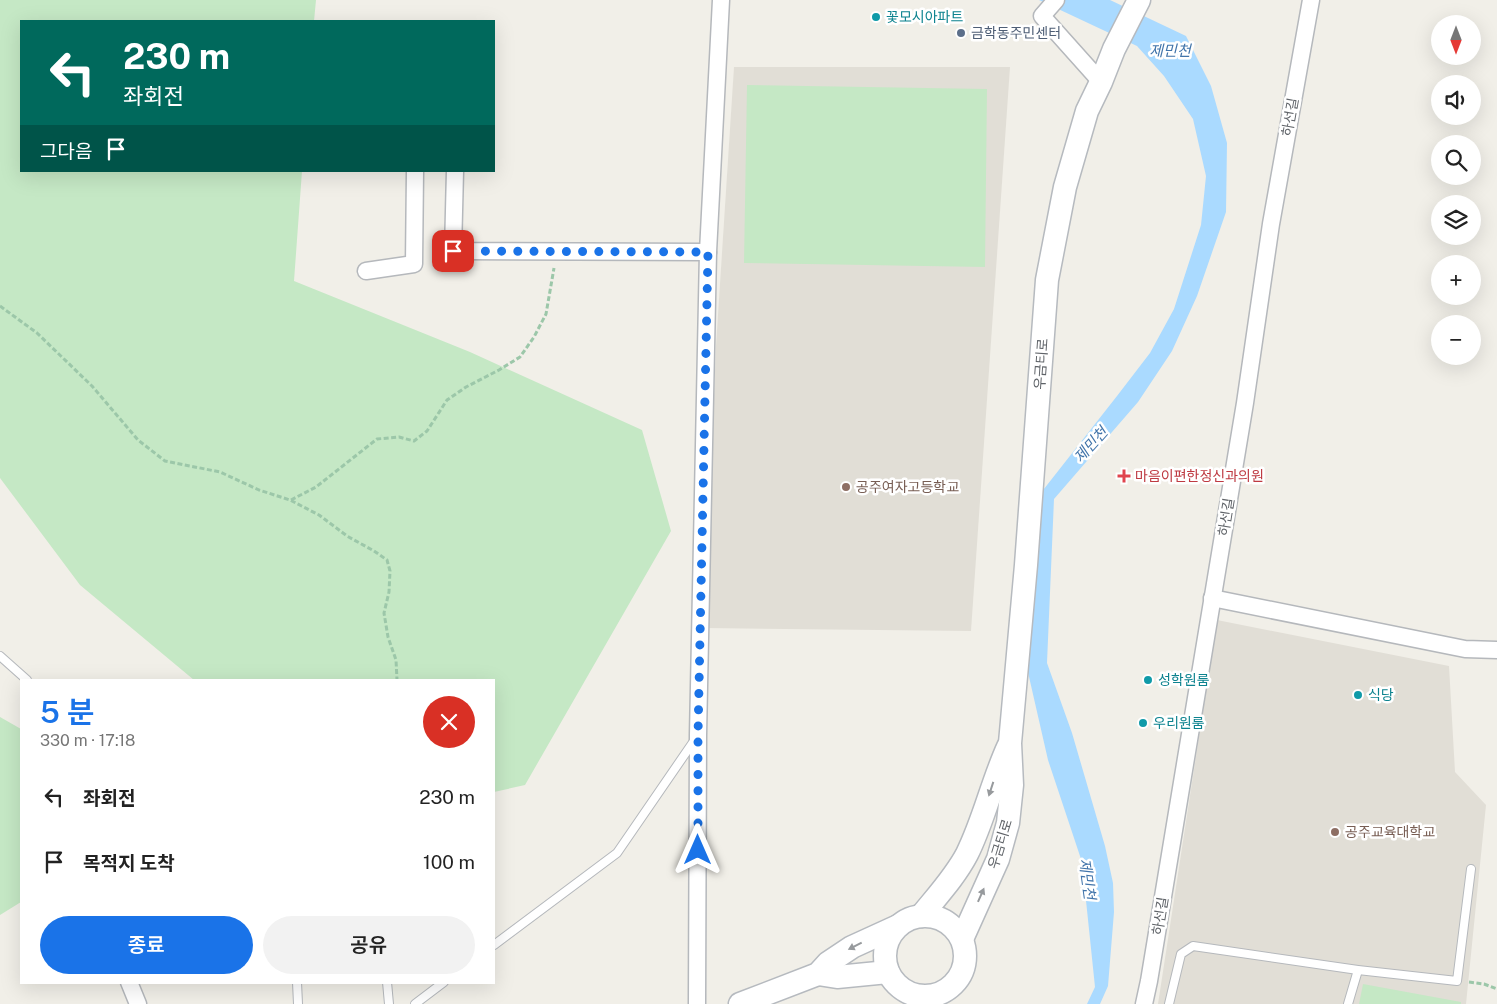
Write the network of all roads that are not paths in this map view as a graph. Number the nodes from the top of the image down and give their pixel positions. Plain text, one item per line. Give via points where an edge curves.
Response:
1 (722, 0) edge
2 (1056, 0) edge
3 (1139, 0) edge
4 (1312, 0) edge
5 (1101, 82) junction
6 (415, 172) edge
7 (455, 172) edge
8 (708, 252) junction
9 (366, 271) dead end
10 (1212, 598) junction
11 (1497, 650) edge
12 (0, 656) edge
13 (27, 679) edge
14 (698, 735) junction
15 (1010, 744) junction
16 (1471, 869) dead end
17 (921, 916) junction
18 (898, 926) junction
19 (962, 939) junction
20 (495, 944) edge
21 (1358, 970) junction
22 (888, 972) junction
23 (818, 974) junction
24 (130, 984) edge
25 (297, 984) edge
26 (387, 984) edge
27 (441, 984) edge
28 (950, 995) edge
29 (917, 999) edge
30 (138, 1004) edge
31 (298, 1004) edge
32 (388, 1004) edge
33 (415, 1004) edge
34 (697, 1004) edge
35 (740, 1004) edge
36 (1144, 1004) edge
37 (1169, 1004) edge
38 (1348, 1004) edge

1 - 8 street
2 - 5 street via 1042,16
3 - 5 main road, 우금티로
4 - 10 street, 하선길 via 1271,224
5 - 15 main road, 우금티로 via 1087,111 1065,187 1047,280
6 - 9 street via 414,264
7 - 8 street via 453,251
8 - 14 street
10 - 11 street via 1465,649
10 - 36 street, 하선길
12 - 13 lane
14 - 20 lane via 617,853
14 - 34 street
15 -> 17 main road, 우금티로 via 996,772 967,854
19 -> 15 main road, 우금티로 via 998,859 1008,823 1012,785
16 - 21 lane via 1457,981
17 - 18 main road
17 - 19 main road via 934,916 945,921
18 - 22 main road via 886,947
18 -> 23 main road via 852,947
19 - 28 main road via 964,964
21 - 37 lane via 1193,946 1180,954
21 - 38 lane
22 - 23 main road via 837,977
22 - 29 main road
23 - 35 main road
24 - 30 street
25 - 31 lane
26 - 32 lane
27 - 33 lane
28 - 29 main road via 941,992

